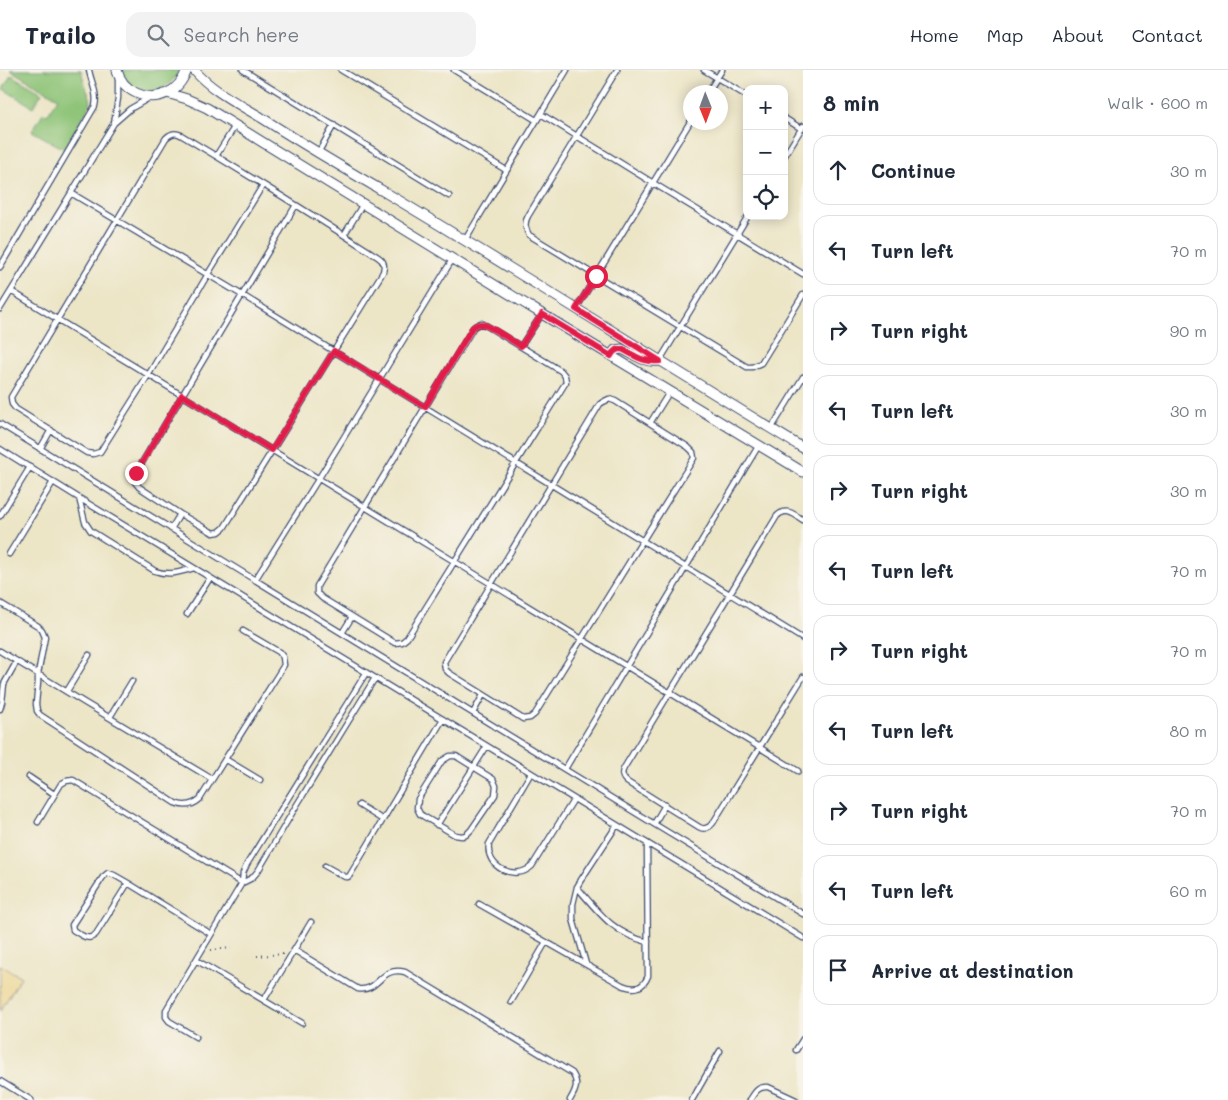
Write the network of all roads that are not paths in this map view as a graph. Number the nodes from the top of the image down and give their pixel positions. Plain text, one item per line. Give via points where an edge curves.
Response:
1 (89, 70) edge
2 (187, 70) edge
3 (194, 70) edge
4 (243, 70) edge
5 (341, 70) edge
6 (454, 70) edge
7 (566, 70) edge
8 (617, 70) edge
9 (704, 70) edge
10 (722, 70) edge
11 (117, 71) edge
12 (717, 78) junction
13 (712, 85) edge
14 (167, 94) junction
15 (743, 94) edge
16 (153, 97) junction
17 (541, 114) junction
18 (536, 120) junction
19 (788, 120) edge
20 (114, 123) junction
21 (334, 125) junction
22 (235, 126) junction
23 (802, 128) edge
24 (685, 130) edge
25 (577, 136) junction
26 (788, 151) edge
27 (318, 153) junction
28 (216, 156) junction
29 (506, 170) junction
30 (653, 184) junction
31 (263, 185) junction
32 (71, 193) junction
33 (449, 196) dead end
34 (363, 204) junction
35 (296, 205) junction
36 (117, 220) junction
37 (746, 220) edge
38 (737, 234) junction
39 (344, 235) junction
40 (465, 240) junction
41 (453, 258) junction
42 (0, 266) edge
43 (208, 274) junction
44 (803, 274) edge
45 (596, 276) junction
46 (11, 291) junction
47 (803, 294) edge
48 (242, 295) junction
49 (0, 309) edge
50 (576, 309) junction
51 (542, 314) junction
52 (58, 319) junction
53 (681, 327) junction
54 (521, 346) junction
55 (334, 351) junction
56 (611, 356) junction
57 (660, 361) junction
58 (149, 374) junction
59 (803, 377) edge
60 (380, 379) junction
61 (670, 391) junction
62 (182, 395) junction
63 (425, 407) junction
64 (650, 423) junction
65 (0, 424) edge
66 (772, 429) junction
67 (51, 430) junction
68 (759, 445) junction
69 (803, 448) edge
70 (0, 449) edge
71 (40, 449) junction
72 (272, 450) junction
73 (516, 463) junction
74 (30, 467) junction
75 (803, 472) edge
76 (319, 478) junction
77 (53, 482) junction
78 (552, 485) junction
79 (78, 498) junction
80 (365, 506) junction
81 (180, 514) junction
82 (0, 516) edge
83 (803, 520) edge
84 (171, 529) junction
85 (643, 541) junction
86 (9, 554) dead end
87 (455, 561) junction
88 (686, 567) junction
89 (194, 568) junction
90 (210, 578) junction
91 (255, 580) junction
92 (492, 584) junction
93 (730, 594) junction
94 (0, 602) edge
95 (186, 614) dead end
96 (352, 617) junction
97 (243, 631) dead end
98 (342, 633) junction
99 (582, 638) junction
100 (803, 639) edge
101 (0, 651) edge
102 (89, 655) dead end
103 (17, 661) junction
104 (627, 666) junction
105 (366, 672) junction
106 (38, 674) junction
107 (803, 677) edge
108 (375, 678) junction
109 (132, 681) dead end
110 (1, 691) edge
111 (66, 691) junction
112 (670, 692) junction
113 (483, 695) junction
114 (0, 709) edge
115 (473, 713) junction
116 (110, 717) junction
117 (443, 719) junction
118 (487, 746) junction
119 (760, 747) junction
120 (225, 759) junction
121 (474, 766) junction
122 (565, 769) junction
123 (798, 771) dead end
124 (532, 773) junction
125 (29, 777) dead end
126 (212, 779) junction
127 (260, 780) dead end
128 (54, 794) junction
129 (574, 799) junction
130 (286, 802) junction
131 (359, 804) dead end
132 (664, 806) junction
133 (295, 808) junction
134 (383, 820) junction
135 (38, 822) dead end
136 (654, 824) junction
137 (437, 825) junction
138 (617, 825) junction
139 (647, 843) junction
140 (325, 866) dead end
141 (128, 883) junction
142 (242, 883) junction
143 (577, 887) junction
144 (479, 904) dead end
145 (803, 914) edge
146 (311, 922) dead end
147 (211, 934) junction
148 (803, 938) edge
149 (546, 942) junction
150 (648, 942) junction
151 (293, 952) junction
152 (196, 960) junction
153 (586, 964) junction
154 (264, 1000) junction
155 (510, 1002) dead end
156 (302, 1023) dead end
157 (196, 1037) dead end
158 (803, 1038) edge
159 (796, 1050) dead end
160 (720, 1052) dead end
161 (0, 1081) edge
162 (31, 1100) edge
163 (570, 1100) edge
164 (692, 1100) edge
165 (750, 1100) edge
166 (796, 1100) edge

1 - 42 lane via 96,95 95,106
2 - 14 street via 183,80
3 - 27 street via 216,90
4 - 21 lane
5 - 29 lane
6 - 18 lane
7 - 17 lane
8 - 25 lane
9 - 12 lane
10 - 12 lane
11 - 16 street via 127,88
11 - 20 lane via 118,98
12 - 13 lane
12 - 15 lane
14 - 16 street
14 - 22 street via 197,103
16 - 20 lane via 130,109
17 - 18 lane
17 - 25 lane
18 - 29 lane
19 - 23 lane
20 - 32 lane
21 - 27 lane
21 - 33 lane
22 - 28 lane
22 - 34 street
23 - 26 lane
24 - 30 lane
25 - 30 lane
25 - 45 lane via 525,225 533,238
27 - 40 street
28 - 31 lane
28 - 36 lane via 178,134 172,134
29 - 40 lane
30 - 38 lane
30 - 45 lane
31 - 35 lane
31 - 43 lane
32 - 36 lane
32 - 46 lane
34 - 39 lane
34 - 41 street
35 - 39 lane
35 - 48 lane
36 - 43 lane
36 - 52 lane
37 - 38 lane
38 - 44 lane
38 - 53 lane
39 - 55 lane via 381,259 384,268
40 - 50 street
41 - 51 street
41 - 60 lane
43 - 48 lane
43 - 58 lane
45 - 50 lane
45 - 53 lane
46 - 49 lane
46 - 52 lane
47 - 53 lane via 764,359 752,367 742,365
48 - 55 lane
48 - 62 lane
50 - 57 street
51 - 54 lane
51 - 56 street
52 - 58 lane
52 - 67 lane via 11,397 14,406
53 - 57 lane
54 - 63 lane via 484,324 475,326
54 - 73 lane via 563,373 566,382
55 - 60 lane
55 - 72 lane
56 - 57 street via 615,350 622,349 647,362
56 - 61 street
57 - 66 street
58 - 62 lane
58 - 67 lane via 97,453 87,453
59 - 66 lane
60 - 63 lane
60 - 76 lane
61 - 64 lane
61 - 68 street
62 - 72 lane
62 - 81 lane via 134,479 136,485
63 - 73 lane
63 - 80 lane
64 - 78 lane via 612,400 602,402
64 - 85 lane via 691,449 694,458
65 - 71 lane
66 - 69 street
67 - 71 lane
68 - 75 street
68 - 88 lane
70 - 74 lane
71 - 84 lane
72 - 76 lane
72 - 81 lane via 220,532 213,533
73 - 78 lane
73 - 87 lane
74 - 77 lane
74 - 82 lane
76 - 80 lane
76 - 91 lane
77 - 79 lane
77 - 86 lane
78 - 85 lane
78 - 92 lane
79 - 89 lane
79 - 89 lane via 91,531 155,571 170,574
80 - 87 lane
80 - 96 lane via 317,586 319,596
81 - 84 lane
83 - 93 lane via 785,511 779,514
84 - 91 lane
85 - 88 lane
85 - 99 lane
87 - 92 lane
87 - 96 lane via 402,642 392,642
88 - 93 lane
88 - 104 lane
89 - 90 lane
90 - 95 lane
90 - 105 lane
91 - 98 lane
92 - 99 lane
92 - 113 lane via 444,662 447,671
93 - 100 lane
93 - 112 lane
94 - 106 lane via 42,630 45,637
96 - 98 lane
97 - 120 lane via 279,652 284,665
98 - 115 lane
99 - 104 lane
99 - 113 lane via 530,718 523,719
101 - 103 lane
102 - 111 lane
103 - 106 lane
103 - 110 lane
104 - 112 lane
104 - 122 lane
105 - 108 lane
105 - 130 lane
106 - 111 lane
106 - 126 lane via 36,707 40,715 175,803 183,806 196,802
107 - 119 lane
108 - 117 lane
108 - 133 lane
109 - 116 lane
110 - 114 lane
111 - 116 lane
112 - 119 lane
112 - 132 lane via 622,774 627,782
113 - 115 lane
115 - 122 lane
116 - 126 lane
117 - 118 lane
117 - 134 lane
118 - 121 lane
118 - 124 lane
119 - 123 lane
119 - 132 lane via 711,826 702,828
120 - 126 lane
120 - 127 lane
121 - 137 lane
121 - 137 lane via 456,756 447,757 418,799 420,814
121 - 137 lane via 493,779 496,786 494,795 466,835 454,835
122 - 136 lane
124 - 129 lane
124 - 129 lane via 489,844 490,858 496,865 512,873 528,870
125 - 128 lane
128 - 135 lane
128 - 142 lane via 64,782 76,782
129 - 138 lane
130 - 133 lane
130 - 142 lane via 244,868
131 - 134 lane
132 - 136 lane
133 - 142 lane via 258,871
134 - 140 lane via 348,877
136 - 145 lane
138 - 139 lane
138 - 143 lane
139 - 148 lane
139 - 150 lane
141 - 141 lane via 111,874 105,875 73,923 73,930 88,938 94,937
141 - 147 lane
142 - 147 lane
143 - 150 lane via 613,926
143 - 153 lane via 573,919
144 - 149 lane
146 - 151 lane
147 - 152 lane
149 - 153 lane
149 - 155 lane
150 - 153 lane via 648,976 639,988 626,987
151 - 154 lane
151 - 163 lane via 362,989 371,988 389,972 405,972 572,1073 576,1090
152 - 154 lane
152 - 157 lane via 165,1014 169,1021
154 - 156 lane
158 - 159 lane
160 - 164 lane
161 - 162 lane
165 - 166 lane via 757,1090 764,1087

